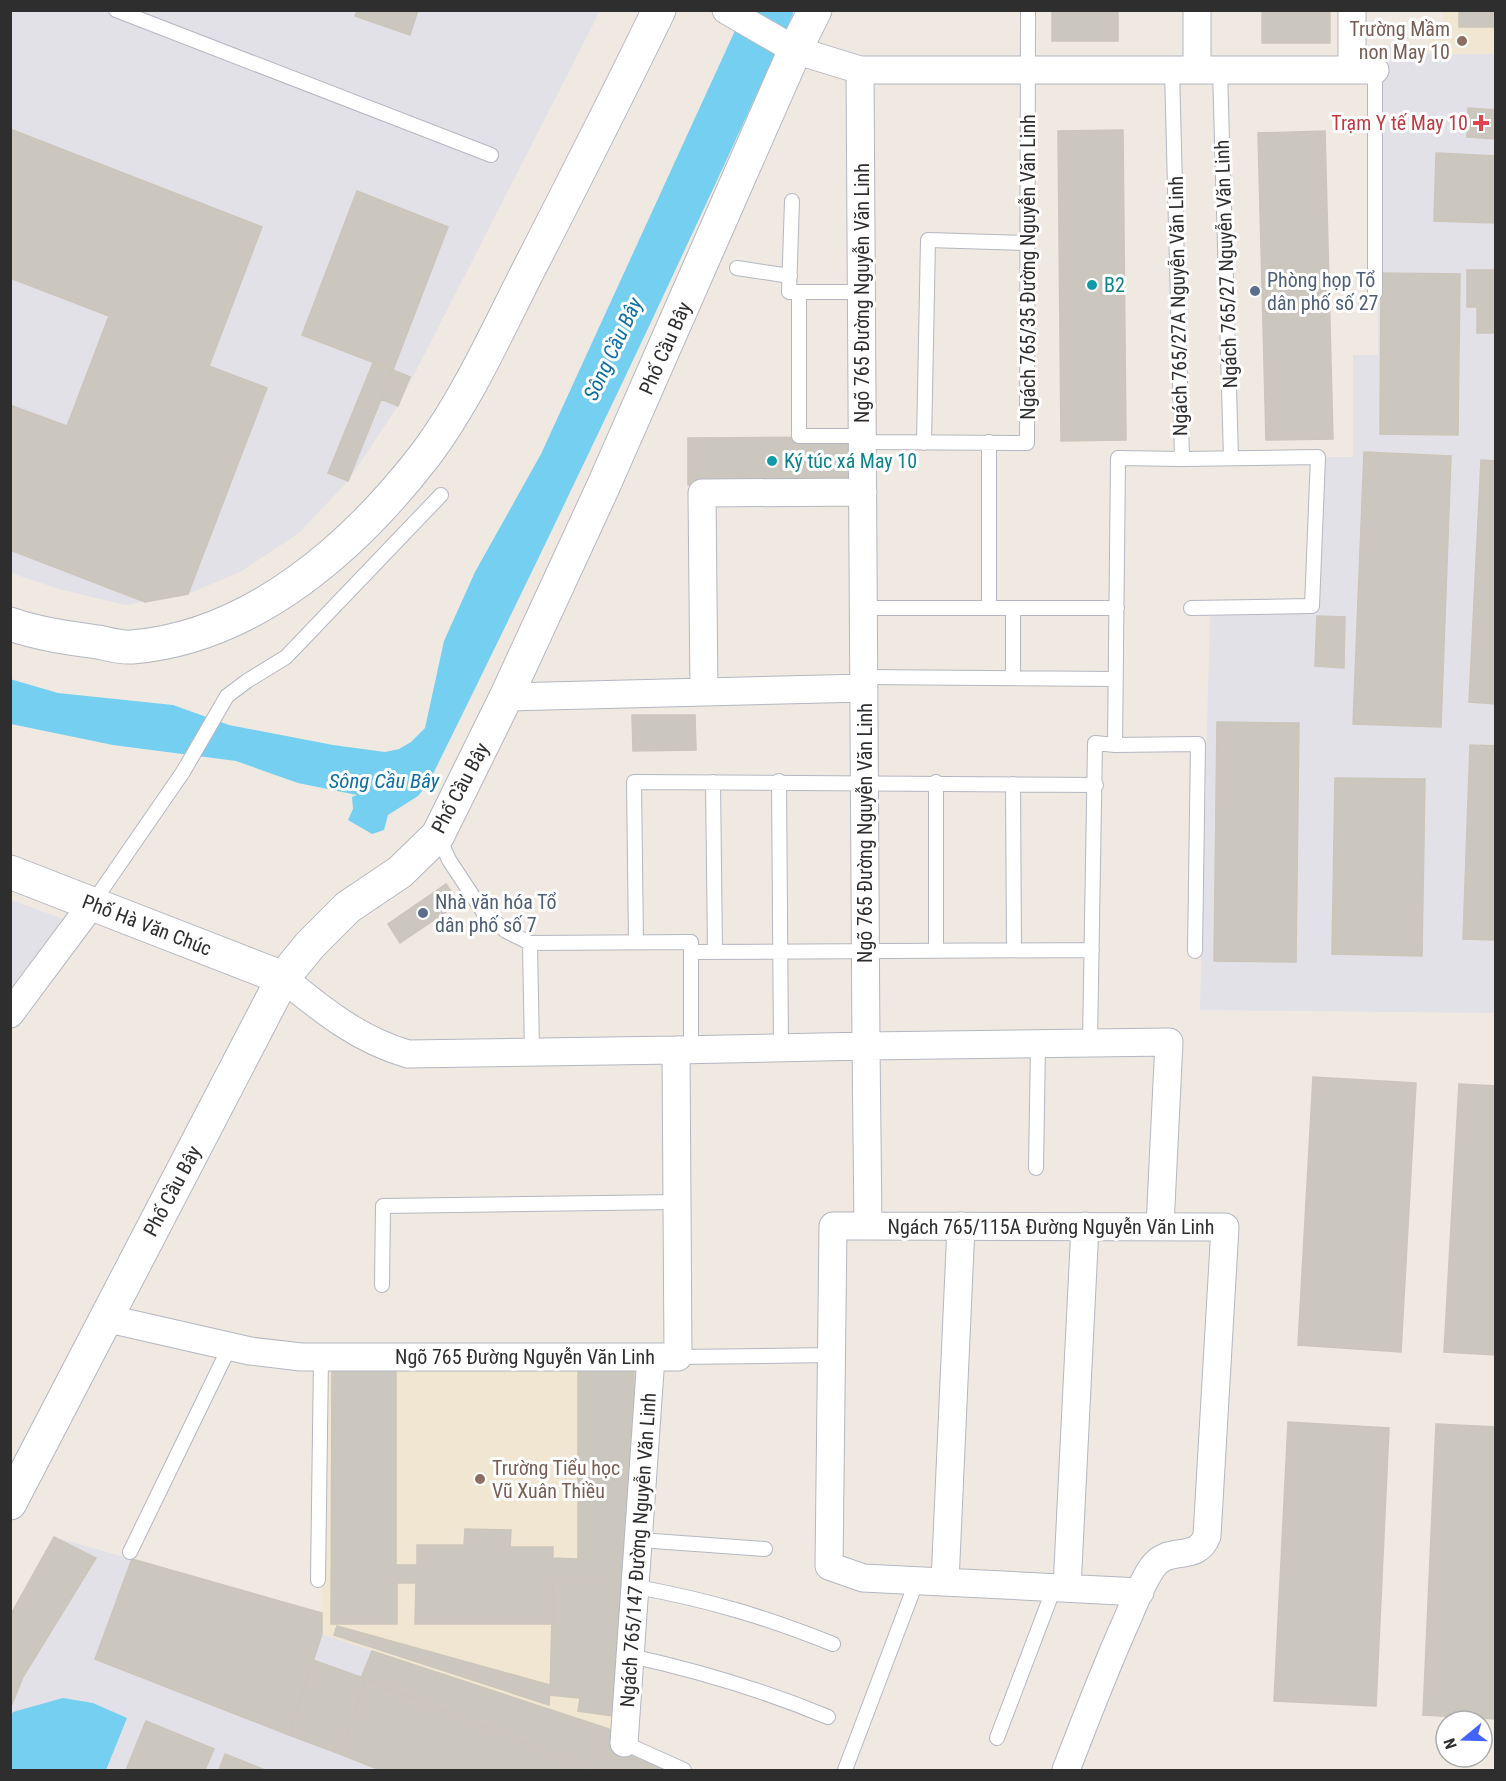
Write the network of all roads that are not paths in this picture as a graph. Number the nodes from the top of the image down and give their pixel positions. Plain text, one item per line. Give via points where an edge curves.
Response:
1 (116, 10) edge
2 (659, 10) edge
3 (726, 10) edge
4 (814, 10) edge
5 (1028, 10) edge
6 (1197, 10) edge
7 (1352, 10) edge
8 (795, 50) junction
9 (860, 70) junction
10 (1029, 70) junction
11 (1196, 70) junction
12 (1363, 70) junction
13 (491, 155) dead end
14 (792, 201) dead end
15 (1028, 243) junction
16 (737, 268) dead end
17 (790, 276) junction
18 (799, 292) junction
19 (862, 292) junction
20 (1375, 293) dead end
21 (862, 439) junction
22 (988, 442) junction
23 (924, 443) junction
24 (1232, 458) junction
25 (1182, 459) junction
26 (863, 492) junction
27 (441, 495) dead end
28 (864, 608) junction
29 (989, 608) junction
30 (1013, 608) junction
31 (1117, 608) junction
32 (1191, 608) dead end
33 (10, 624) edge
34 (1013, 678) junction
35 (1116, 679) junction
36 (864, 682) junction
37 (705, 692) junction
38 (506, 698) junction
39 (1115, 745) junction
40 (779, 781) junction
41 (714, 782) junction
42 (864, 782) junction
43 (936, 782) junction
44 (1013, 784) junction
45 (1096, 785) junction
46 (438, 835) junction
47 (10, 872) edge
48 (92, 904) junction
49 (636, 942) junction
50 (530, 943) junction
51 (1092, 950) junction
52 (866, 951) junction
53 (936, 951) junction
54 (1014, 951) junction
55 (1195, 951) dead end
56 (692, 952) junction
57 (715, 952) junction
58 (780, 952) junction
59 (283, 978) junction
60 (10, 1014) edge
61 (1090, 1043) junction
62 (1038, 1044) junction
63 (866, 1047) junction
64 (781, 1048) junction
65 (683, 1050) junction
66 (532, 1052) junction
67 (1036, 1168) dead end
68 (676, 1202) junction
69 (868, 1226) junction
70 (961, 1226) junction
71 (1085, 1226) junction
72 (1160, 1226) junction
73 (382, 1285) dead end
74 (105, 1318) junction
75 (230, 1346) junction
76 (832, 1355) junction
77 (651, 1357) junction
78 (678, 1357) junction
79 (321, 1358) junction
80 (10, 1503) edge
81 (640, 1540) junction
82 (765, 1549) dead end
83 (130, 1552) dead end
84 (318, 1580) dead end
85 (917, 1580) junction
86 (945, 1582) junction
87 (637, 1587) junction
88 (1061, 1588) junction
89 (1140, 1592) junction
90 (833, 1644) dead end
91 (631, 1656) junction
92 (828, 1717) dead end
93 (997, 1738) dead end
94 (624, 1743) joint
95 (684, 1770) edge
96 (845, 1770) edge
97 (1066, 1770) edge

1 - 13 lane
2 - 33 street via 466,389 427,453 374,515 313,573 200,634 130,647 39,634
3 - 8 street
4 - 8 street, Phố Cầu Bây
5 - 10 lane, Ngách 765/35 Đường Nguyễn Văn Linh
6 - 11 street
7 - 12 street
8 - 9 street
8 - 38 street, Phố Cầu Bây via 711,246
9 - 10 street
9 - 19 street, Ngõ 765 Đường Nguyễn Văn Linh
10 - 11 street
10 - 15 lane, Ngách 765/35 Đường Nguyễn Văn Linh
11 - 12 street
11 - 24 lane, Ngách 765/27 Nguyễn Văn Linh
11 - 25 lane, Ngách 765/27A Nguyễn Văn Linh
12 - 20 lane
14 - 17 lane
15 - 22 lane, Ngách 765/35 Đường Nguyễn Văn Linh via 1027,443
15 - 23 lane via 928,240
16 - 17 lane
17 - 18 lane via 789,292
18 - 19 lane
18 - 21 lane, Ngách 765/35 Đường Nguyễn Văn Linh via 799,436
19 - 21 street, Ngõ 765 Đường Nguyễn Văn Linh
21 - 23 lane, Ngách 765/35 Đường Nguyễn Văn Linh
21 - 26 street, Ngõ 765 Đường Nguyễn Văn Linh
22 - 23 lane, Ngách 765/35 Đường Nguyễn Văn Linh
22 - 29 lane
24 - 25 lane, Ngách 765/27A Nguyễn Văn Linh
24 - 32 lane, Ngách 765/27A Nguyễn Văn Linh via 1318,457 1312,606
25 - 31 lane via 1118,458
26 - 28 street, Ngõ 765 Đường Nguyễn Văn Linh
26 - 37 street via 702,493
27 - 48 lane via 286,657 227,696 183,772
28 - 29 lane
28 - 36 street, Ngõ 765 Đường Nguyễn Văn Linh
29 - 30 lane
30 - 31 lane
30 - 34 lane
31 - 35 lane
34 - 35 lane
34 - 36 lane
35 - 39 lane
36 - 37 street
36 - 42 street, Ngõ 765 Đường Nguyễn Văn Linh
37 - 38 street
38 - 46 street, Phố Cầu Bây
39 - 45 lane via 1095,743
39 - 55 lane via 1198,744
40 - 41 lane
40 - 42 lane
40 - 58 lane
41 - 49 lane via 634,782
41 - 57 lane
42 - 43 lane
42 - 52 street, Ngõ 765 Đường Nguyễn Văn Linh
43 - 44 lane
43 - 53 lane
44 - 45 lane
44 - 54 lane
45 - 51 lane
46 - 50 lane via 449,860 484,913 506,931
46 - 59 street, Phố Cầu Bây via 400,872 348,908
47 - 48 street, Phố Hà Văn Chúc
48 - 59 street, Phố Hà Văn Chúc
48 - 60 street
49 - 50 lane
49 - 56 lane via 691,942
50 - 66 lane
51 - 54 lane
51 - 61 lane
52 - 53 lane
52 - 58 lane
52 - 63 street, Ngõ 765 Đường Nguyễn Văn Linh
53 - 54 lane
56 - 57 lane
56 - 65 lane
57 - 58 lane
58 - 64 lane
59 - 66 street via 348,1028 380,1046 408,1054
59 - 74 street, Phố Cầu Bây
61 - 62 street
61 - 72 street via 1169,1042
62 - 63 street
62 - 67 lane
63 - 64 street
63 - 69 street, Ngách 765/115A Đường Nguyễn Văn Linh
64 - 65 street
65 - 66 street
65 - 68 street, Ngõ 765 Đường Nguyễn Văn Linh
68 - 73 lane via 383,1206
68 - 78 street, Ngõ 765 Đường Nguyễn Văn Linh
69 - 70 street, Ngách 765/115A Đường Nguyễn Văn Linh
69 - 76 street via 833,1226
70 - 71 street, Ngách 765/115A Đường Nguyễn Văn Linh
70 - 86 street
71 - 72 street, Ngách 765/115A Đường Nguyễn Văn Linh
71 - 88 street
72 - 89 street, Ngách 765/115A Đường Nguyễn Văn Linh via 1225,1227 1207,1536 1196,1551 1159,1559
74 - 75 street, Ngõ 765 Đường Nguyễn Văn Linh
74 - 80 street, Phố Cầu Bây
75 - 79 street, Ngõ 765 Đường Nguyễn Văn Linh
75 - 83 lane
76 - 78 lane
76 - 85 street via 829,1566 863,1578
77 - 78 street, Ngõ 765 Đường Nguyễn Văn Linh
77 - 79 street, Ngõ 765 Đường Nguyễn Văn Linh
77 - 81 street, Ngách 765/147 Đường Nguyễn Văn Linh
79 - 84 lane
81 - 82 lane
81 - 87 street, Ngách 765/147 Đường Nguyễn Văn Linh
85 - 86 street
85 - 96 lane
86 - 88 street
87 - 90 lane via 699,1598 769,1618
87 - 91 street, Ngách 765/147 Đường Nguyễn Văn Linh
88 - 89 street
88 - 93 lane
89 - 97 street
91 - 92 lane via 711,1675
91 - 94 street, Ngách 765/147 Đường Nguyễn Văn Linh
94 - 95 lane

